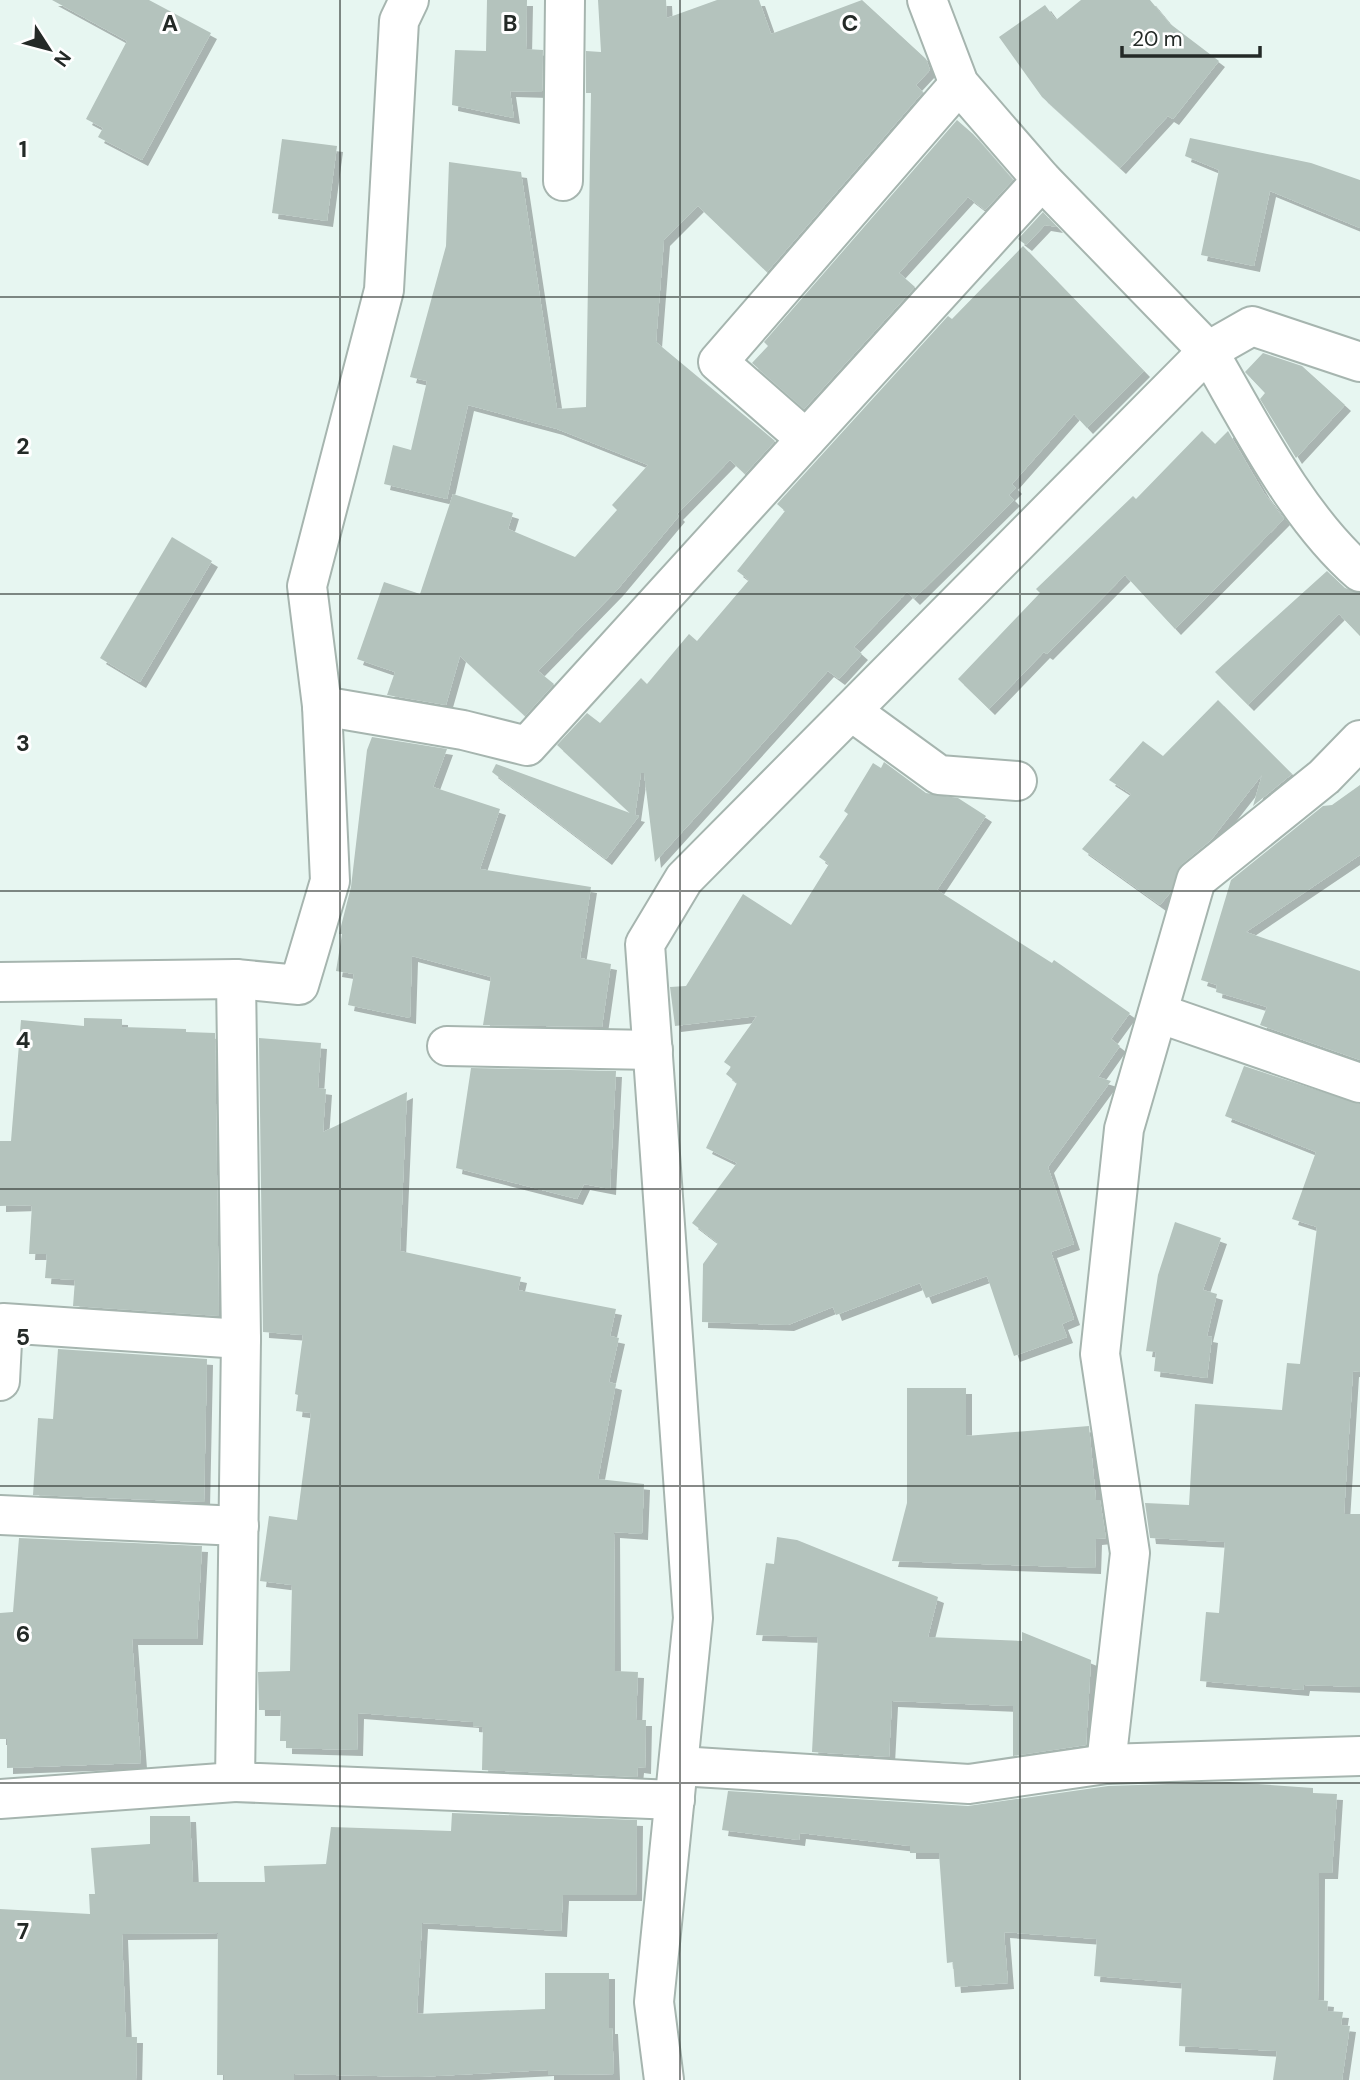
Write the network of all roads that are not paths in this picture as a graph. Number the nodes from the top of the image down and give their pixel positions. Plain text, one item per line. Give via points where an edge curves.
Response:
1 (409, 0) edge
2 (565, 0) edge
3 (927, 0) edge
4 (959, 84) junction
5 (1042, 180) junction
6 (563, 181) dead end
7 (1208, 351) junction
8 (1360, 362) edge
9 (806, 439) junction
10 (1360, 572) edge
11 (322, 706) junction
12 (851, 711) junction
13 (1360, 740) edge
14 (1017, 781) dead end
15 (236, 979) junction
16 (0, 982) edge
17 (1158, 1013) junction
18 (446, 1045) dead end
19 (653, 1050) junction
20 (1360, 1083) edge
21 (241, 1339) junction
22 (0, 1381) edge
23 (0, 1515) edge
24 (239, 1526) junction
25 (1360, 1756) edge
26 (1106, 1764) junction
27 (235, 1782) junction
28 (677, 1783) junction
29 (0, 1799) edge
30 (664, 2080) edge

1 - 11 street via 398,21 384,290 307,586
2 - 6 street
3 - 4 street
4 - 5 street
4 - 9 street via 718,362
5 - 7 street
5 - 9 street
7 - 8 street via 1252,327
7 - 10 street via 1279,472
7 - 12 street
9 - 11 street via 527,746
11 - 15 street via 330,881 299,985
12 - 14 street via 939,775
12 - 19 street via 684,879 645,944
13 - 17 street via 1324,777 1196,880
15 - 16 street
15 - 21 street
17 - 20 street
17 - 26 street via 1124,1129 1100,1354 1130,1553
18 - 19 street
19 - 28 street via 692,1618
21 - 22 street via 3,1323
21 - 24 street
23 - 24 street
24 - 27 street
25 - 26 street
26 - 28 street via 969,1784
27 - 28 street
27 - 29 street
28 - 30 street via 654,2002

